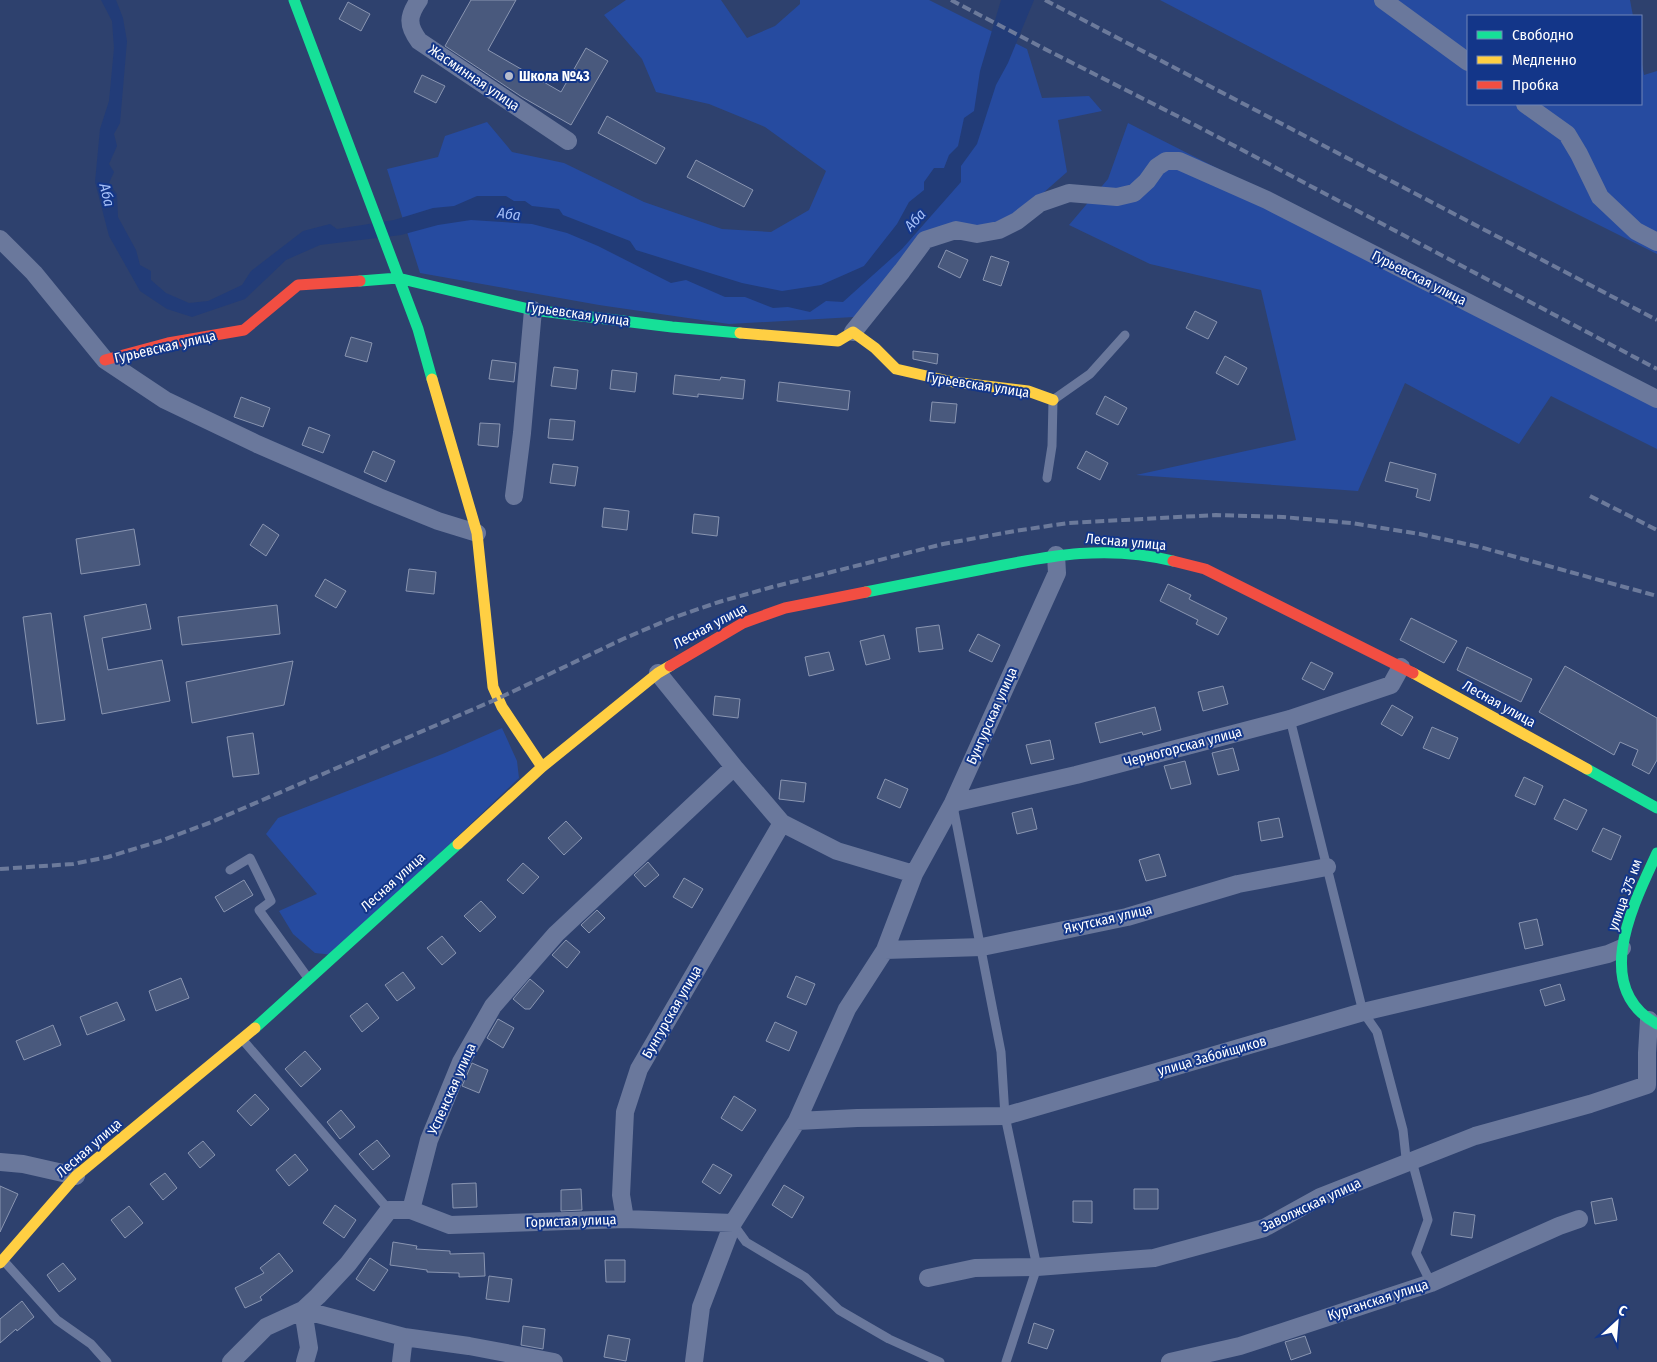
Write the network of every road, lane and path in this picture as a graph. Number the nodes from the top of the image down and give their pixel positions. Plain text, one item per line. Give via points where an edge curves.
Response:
1 (294, 0) edge
2 (419, 0) edge
3 (1383, 0) edge
4 (1467, 61) edge
5 (1526, 105) edge
6 (568, 141) dead end
7 (0, 239) edge
8 (1657, 242) edge
9 (398, 278) junction
10 (533, 310) junction
11 (853, 332) junction
12 (1126, 335) dead end
13 (105, 360) junction
14 (1657, 399) edge
15 (1053, 400) junction
16 (1047, 478) dead end
17 (514, 496) dead end
18 (477, 533) junction
19 (1056, 555) junction
20 (1401, 668) junction
21 (658, 672) junction
22 (1290, 718) junction
23 (542, 767) junction
24 (734, 768) junction
25 (953, 803) junction
26 (1657, 808) edge
27 (782, 823) junction
28 (1657, 853) edge
29 (1327, 867) junction
30 (230, 870) dead end
31 (914, 874) junction
32 (982, 947) junction
33 (1622, 948) junction
34 (885, 950) junction
35 (309, 978) junction
36 (1363, 1012) junction
37 (1653, 1022) edge
38 (242, 1039) junction
39 (1652, 1087) edge
40 (1005, 1116) junction
41 (797, 1121) junction
42 (1412, 1161) junction
43 (0, 1162) edge
44 (76, 1176) junction
45 (389, 1210) junction
46 (411, 1210) junction
47 (625, 1219) junction
48 (1578, 1219) dead end
49 (733, 1223) junction
50 (1, 1261) edge
51 (1036, 1267) junction
52 (928, 1278) dead end
53 (1431, 1283) junction
54 (303, 1310) junction
55 (404, 1337) junction
56 (108, 1362) edge
57 (231, 1362) edge
58 (305, 1362) edge
59 (401, 1362) edge
60 (554, 1362) edge
61 (694, 1362) edge
62 (940, 1362) edge
63 (1006, 1362) edge
64 (1170, 1362) edge

1 - 9 main road
2 - 6 street, Жасминная улица via 410,18 413,33 419,41
3 - 4 street
5 - 8 street via 1567,134 1600,197 1636,231
7 - 13 street, Гурьевская улица via 34,273
9 - 10 main road, Гурьевская улица
9 - 13 main road, Гурьевская улица via 298,285 244,330 168,343
9 - 18 main road via 418,329
10 - 11 main road, Гурьевская улица via 672,328 838,341
10 - 17 street
11 - 14 street, Гурьевская улица via 925,240 956,230 977,234 999,230 1040,203 1069,193 1117,197 1134,193 1156,167 1166,160 1179,160 1267,200
11 - 15 main road, Гурьевская улица via 875,348 896,370 952,382 1028,392
12 - 15 lane via 1090,374
13 - 18 street, Гурьевская улица via 165,400 257,444 429,518
15 - 16 lane via 1052,446
18 - 23 main road via 493,687 502,707
19 - 20 main road, Лесная улица via 1089,552 1153,556 1205,569
19 - 21 main road, Лесная улица via 785,608 742,623
19 - 25 street, Бунгурская улица via 1057,573
20 - 22 street, Черногорская улица via 1391,685
20 - 26 main road, Лесная улица
21 - 23 main road, Лесная улица
21 - 24 street
22 - 25 street, Черногорская улица via 1076,775
22 - 29 lane
23 - 35 main road, Лесная улица
24 - 27 street
24 - 46 street, Успенская улица via 556,934 494,1006 461,1062 429,1140
25 - 31 street, Бунгурская улица
25 - 32 lane
27 - 31 street via 838,851
27 - 47 street, Бунгурская улица via 639,1069 625,1112 621,1195
28 - 33 main road, улица 375 км via 1631,914
29 - 32 street, Якутская улица via 1238,884 1127,917
29 - 36 lane
30 - 35 lane via 250,858 271,901 259,910
31 - 34 street, Бунгурская улица
32 - 34 street, Якутская улица
32 - 40 lane via 1002,1052
33 - 36 street, улица Забойщиков
33 - 37 main road, улица 375 км via 1624,988 1635,1006
34 - 41 street, Бунгурская улица via 847,1009
35 - 38 main road, Лесная улица
36 - 40 street, улица Забойщиков
36 - 42 lane via 1377,1032 1404,1130 1406,1158
37 - 39 street, Заволжская улица via 1646,1053
38 - 44 main road, Лесная улица
38 - 45 lane
39 - 42 street, Заволжская улица via 1475,1136
40 - 41 street, улица Забойщиков
40 - 51 lane
41 - 49 street, Бунгурская улица
42 - 51 street, Заволжская улица via 1320,1197 1264,1228 1154,1258
42 - 53 lane via 1428,1220 1416,1253
43 - 44 street
44 - 50 main road, Лесная улица
45 - 46 street
45 - 54 street via 348,1264
46 - 47 street, Гористая улица via 450,1225
47 - 49 street, Гористая улица
48 - 53 street, Курганская улица
49 - 61 street, Бунгурская улица via 701,1307
49 - 62 lane via 746,1242 805,1276 839,1310 888,1339
50 - 56 lane via 57,1320 91,1344
51 - 52 street, Заволжская улица via 975,1268
51 - 63 lane
53 - 64 street, Курганская улица via 1240,1346
54 - 55 street
54 - 57 street via 266,1327
54 - 58 street via 309,1348
55 - 59 street
55 - 60 street

